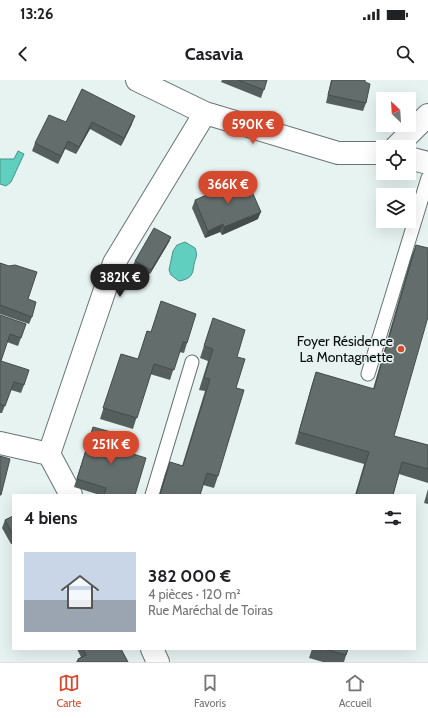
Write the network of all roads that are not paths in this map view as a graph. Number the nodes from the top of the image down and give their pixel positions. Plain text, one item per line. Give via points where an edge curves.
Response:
1 (137, 80) edge
2 (205, 114) junction
3 (428, 115) edge
4 (403, 140) edge
5 (376, 153) edge
6 (416, 160) edge
7 (428, 163) edge
8 (428, 178) edge
9 (192, 362) dead end
10 (368, 374) dead end
11 (0, 443) edge
12 (49, 454) junction
13 (70, 494) edge
14 (152, 494) edge
15 (152, 650) edge
16 (158, 662) edge

1 - 2 street
2 - 5 street via 338,153
2 - 12 street via 114,263
3 - 4 street
6 - 7 street
8 - 10 lane
9 - 14 lane
11 - 12 street
12 - 13 street
15 - 16 street

